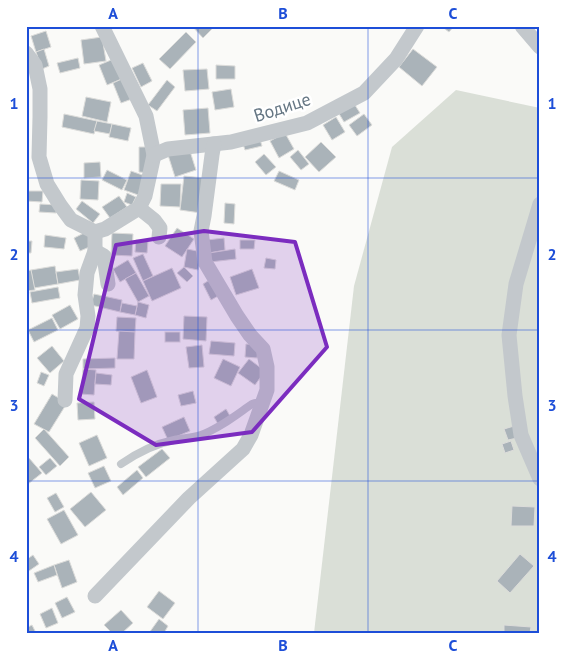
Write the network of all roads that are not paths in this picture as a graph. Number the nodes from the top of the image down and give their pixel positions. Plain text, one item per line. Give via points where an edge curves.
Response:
1 (102, 26) edge
2 (417, 26) edge
3 (522, 26) edge
4 (540, 47) edge
5 (26, 53) edge
6 (214, 144) junction
7 (154, 156) junction
8 (540, 204) edge
9 (139, 208) junction
10 (95, 232) junction
11 (159, 237) dead end
12 (95, 251) junction
13 (108, 284) dead end
14 (65, 400) dead end
15 (262, 403) junction
16 (121, 464) dead end
17 (540, 479) edge
18 (95, 596) dead end

1 - 7 street via 146,116
2 - 6 street, Водице via 396,58 364,93 307,123
3 - 4 street
5 - 10 street via 35,65 40,89 39,157 47,184 71,220
6 - 7 street, Водице via 168,149
6 - 15 street via 201,231 204,262 237,316 263,349 267,390
7 - 9 street
8 - 17 street via 516,284 509,334 521,435
9 - 10 street
9 - 11 street via 160,228
10 - 12 street
12 - 13 street via 104,256
12 - 14 street via 84,295 87,328 66,374
15 - 16 lane via 252,404 206,433 157,445
15 - 18 street via 243,449 189,498

